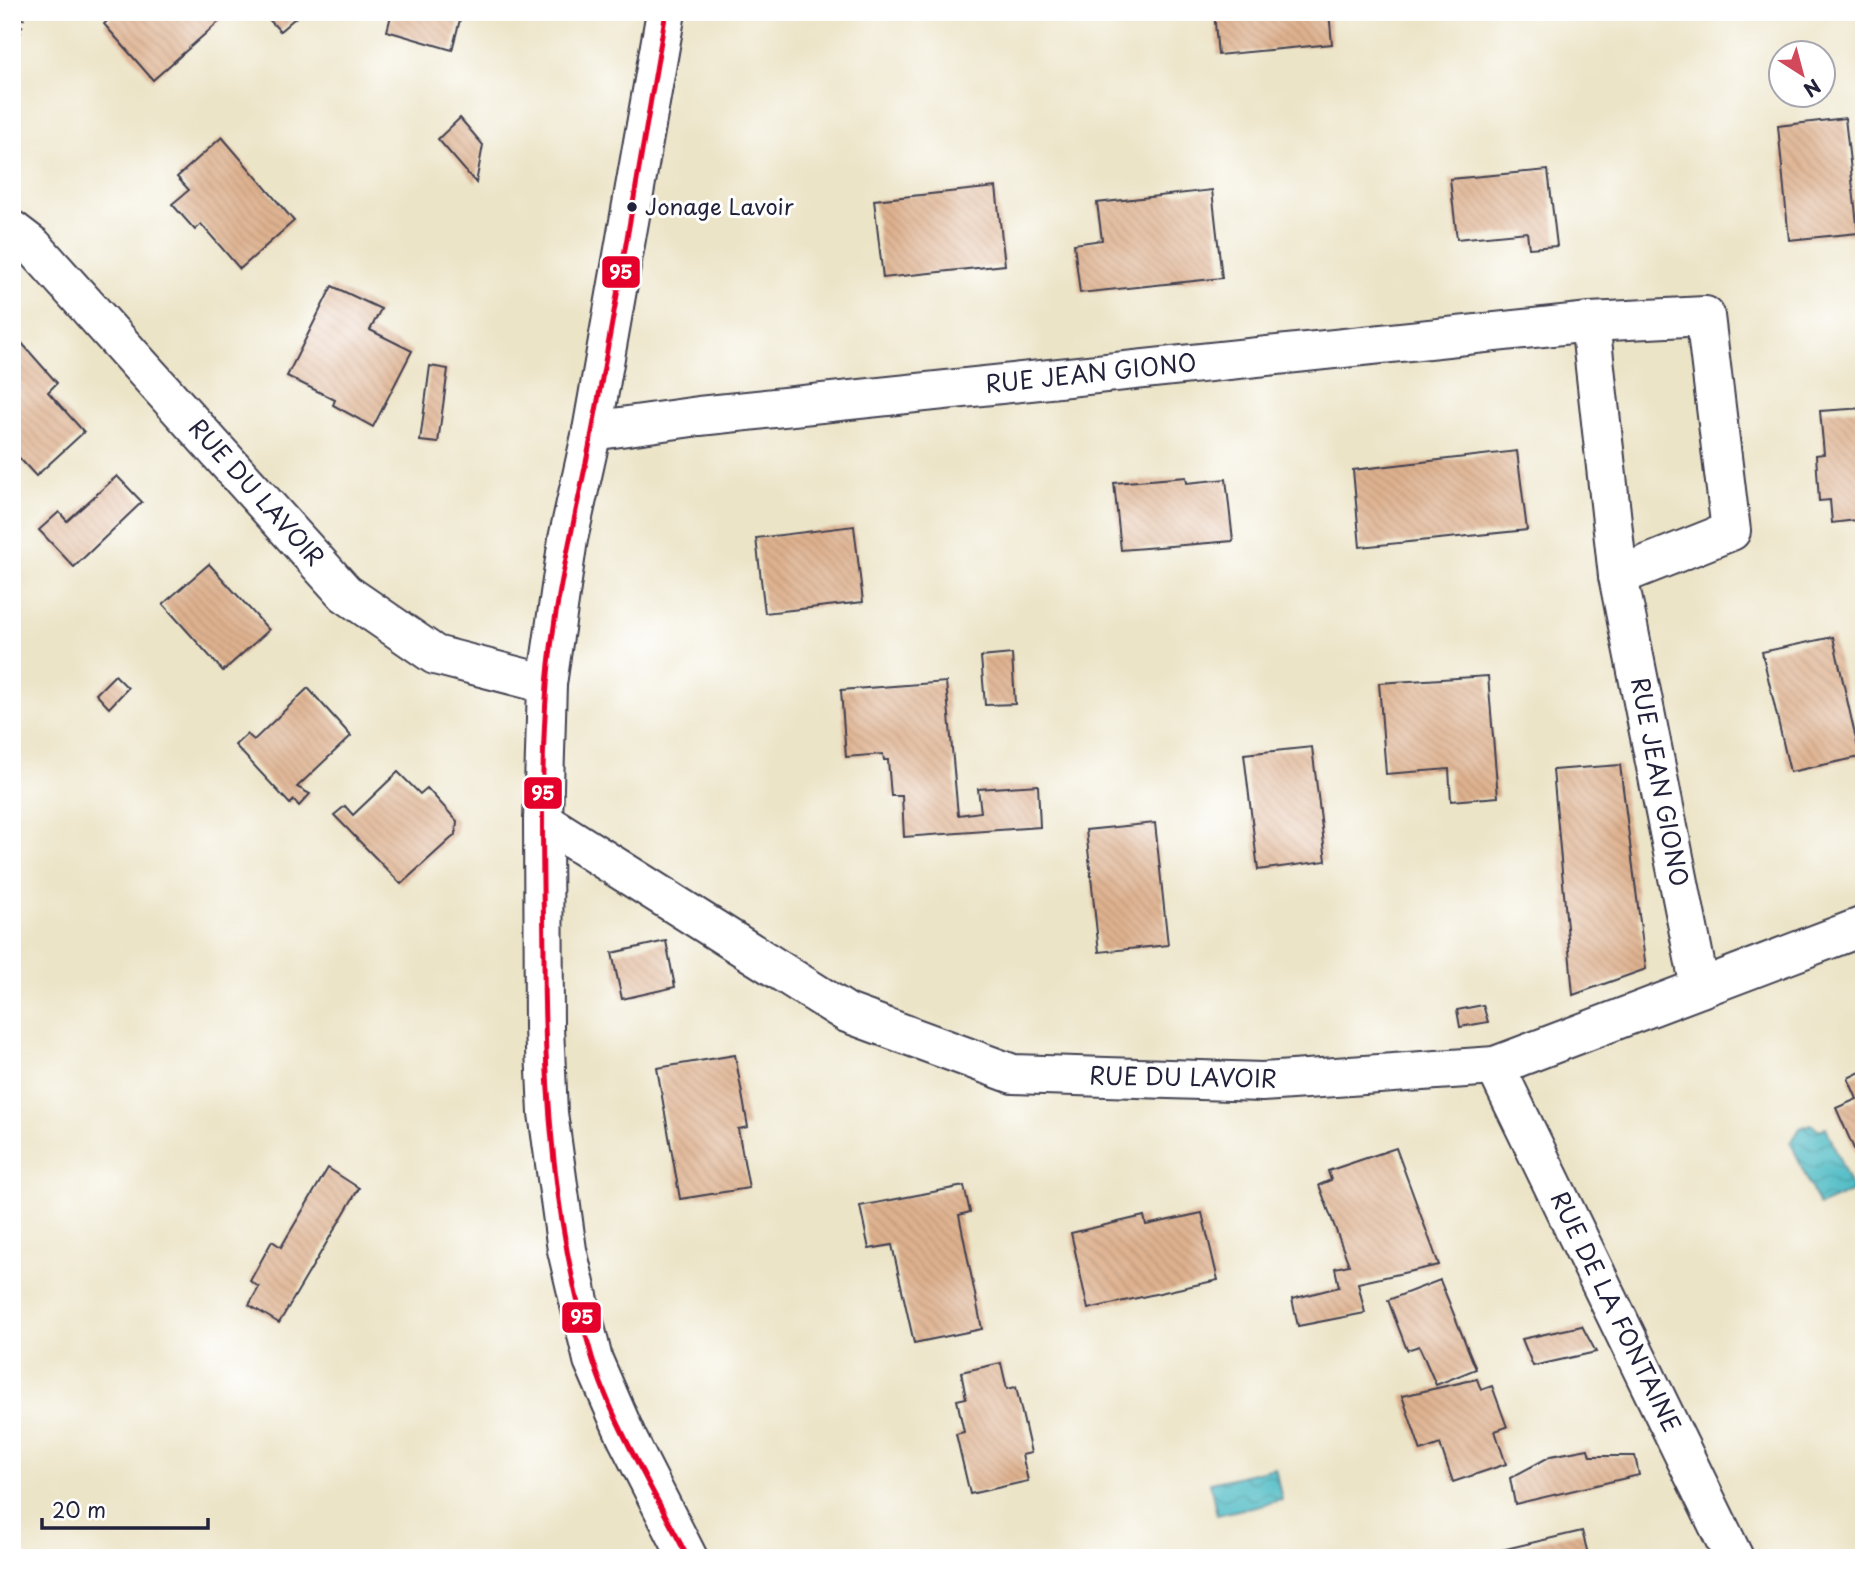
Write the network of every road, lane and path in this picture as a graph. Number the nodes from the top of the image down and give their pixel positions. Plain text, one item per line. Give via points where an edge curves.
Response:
1 (23, 12) edge
2 (666, 12) edge
3 (12, 68) edge
4 (12, 230) edge
5 (1590, 322) junction
6 (592, 431) junction
7 (1618, 576) junction
8 (548, 684) junction
9 (543, 821) junction
10 (1864, 926) edge
11 (1700, 988) junction
12 (1495, 1066) junction
13 (688, 1558) edge
14 (1734, 1558) edge

1 - 3 path
2 - 6 street
4 - 8 street, RUE DU LAVOIR via 33,246 345,593 435,656
5 - 6 street, RUE JEAN GIONO
5 - 7 street, RUE JEAN GIONO
5 - 7 street, RUE JEAN GIONO via 1705,316 1731,531
6 - 8 street via 568,539
7 - 11 street, RUE JEAN GIONO
8 - 9 street
9 - 12 street, RUE DU LAVOIR via 847,1013 1013,1074 1262,1082
9 - 13 street via 548,1113 567,1250 593,1360
10 - 11 street, RUE DU LAVOIR
11 - 12 street, RUE DU LAVOIR
12 - 14 street, RUE DE LA FONTAINE

